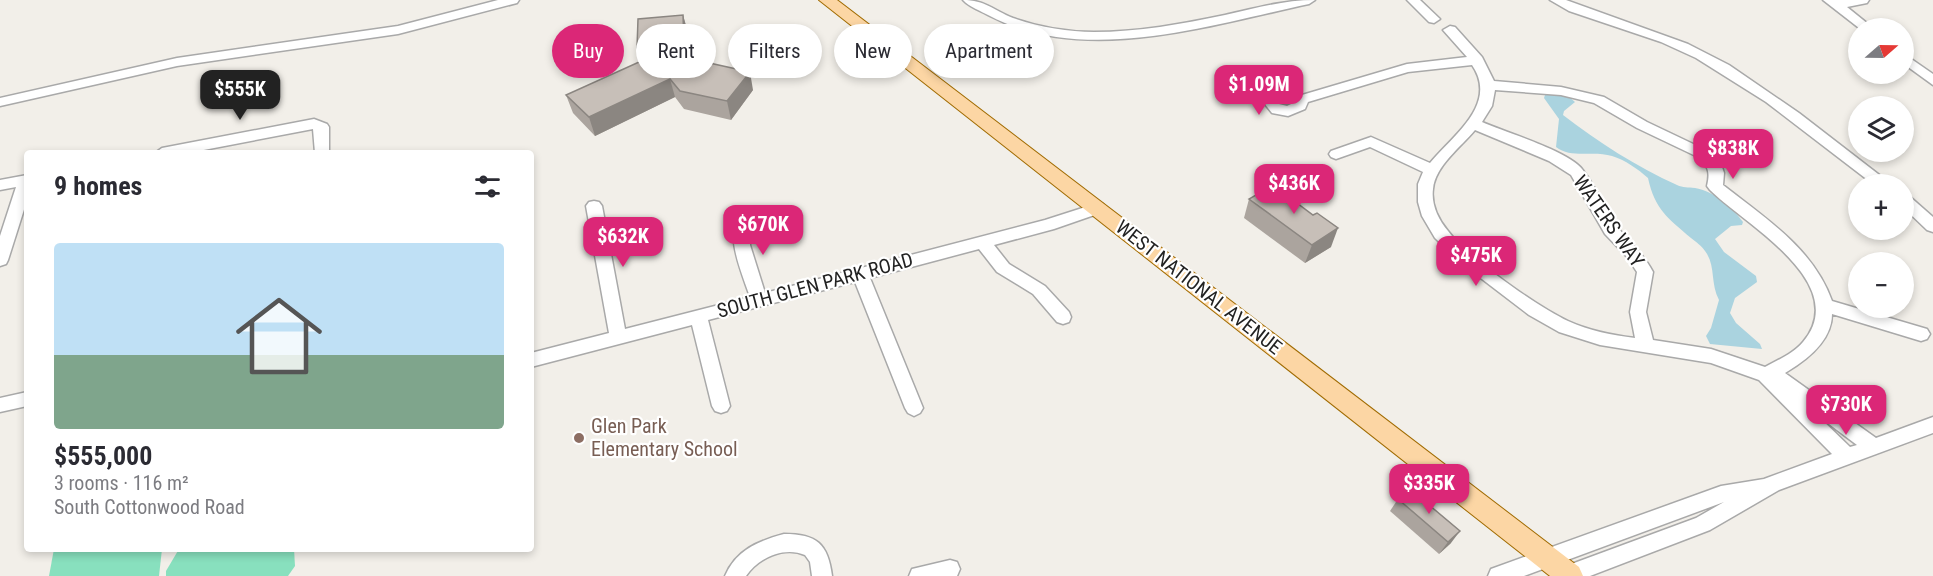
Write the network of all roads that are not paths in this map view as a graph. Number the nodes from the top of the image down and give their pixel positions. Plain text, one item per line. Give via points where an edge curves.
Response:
1 (513, 0) edge
2 (826, 0) edge
3 (969, 0) edge
4 (1309, 0) edge
5 (1413, 0) edge
6 (1556, 0) edge
7 (1863, 0) edge
8 (1833, 3) edge
9 (1853, 18) edge
10 (1434, 19) dead end
11 (1450, 30) dead end
12 (1477, 60) junction
13 (1914, 66) edge
14 (1933, 81) edge
15 (1489, 85) junction
16 (1302, 99) dead end
17 (0, 102) edge
18 (1473, 124) junction
19 (183, 150) edge
20 (322, 150) edge
21 (1336, 154) dead end
22 (1432, 170) junction
23 (1869, 174) edge
24 (24, 180) edge
25 (0, 185) edge
26 (24, 186) edge
27 (594, 206) dead end
28 (1098, 208) junction
29 (1914, 209) edge
30 (745, 211) dead end
31 (1933, 226) edge
32 (983, 242) junction
33 (0, 260) edge
34 (861, 274) junction
35 (759, 300) junction
36 (1824, 305) junction
37 (698, 316) junction
38 (1063, 317) dead end
39 (1921, 334) dead end
40 (618, 337) junction
41 (1645, 345) junction
42 (534, 359) edge
43 (1766, 375) junction
44 (24, 400) edge
45 (0, 405) edge
46 (721, 406) dead end
47 (914, 408) dead end
48 (1933, 425) edge
49 (1873, 446) junction
50 (1846, 456) junction
51 (950, 570) dead end
52 (1563, 571) edge
53 (735, 576) edge
54 (822, 576) edge
55 (919, 576) edge
56 (1498, 576) edge

1 - 17 street via 398,30 177,62
2 - 28 main road, WEST NATIONAL AVENUE
3 - 4 street via 1002,18 1045,32 1084,36 1126,35
5 - 10 street
6 - 23 street via 1671,42 1724,68
7 - 8 street
8 - 9 street
11 - 12 street
12 - 15 street
12 - 16 street via 1407,68
13 - 14 street
15 - 18 street via 1487,105
15 - 36 street via 1588,97 1705,155 1717,172 1715,186 1793,250 1816,281
18 - 22 street
18 - 41 street, WATERS WAY via 1554,157 1581,177 1603,218 1645,272 1638,312
19 - 20 street via 316,124 322,127
21 - 22 street via 1366,141
22 - 41 street via 1425,190 1431,217 1445,239 1464,256 1556,323 1605,340
24 - 25 street
26 - 33 street
27 - 40 street
28 - 32 street, SOUTH GLEN PARK ROAD
28 - 52 main road, WEST NATIONAL AVENUE
29 - 31 street
30 - 35 street via 741,243
32 - 34 street, SOUTH GLEN PARK ROAD
32 - 38 street via 1003,268 1039,290
34 - 35 street, SOUTH GLEN PARK ROAD
34 - 47 street
35 - 37 street, SOUTH GLEN PARK ROAD
36 - 39 street
36 - 43 street via 1822,325 1809,347
37 - 40 street, SOUTH GLEN PARK ROAD
37 - 46 street
40 - 42 street, SOUTH GLEN PARK ROAD
41 - 43 street via 1714,357
43 - 49 street via 1780,378 1799,390
43 - 50 street
44 - 45 street
48 - 49 street
49 - 50 street
50 - 52 street via 1772,484 1704,524
51 - 55 street
52 - 56 street
53 - 54 street via 741,564 758,552 793,542 817,552

